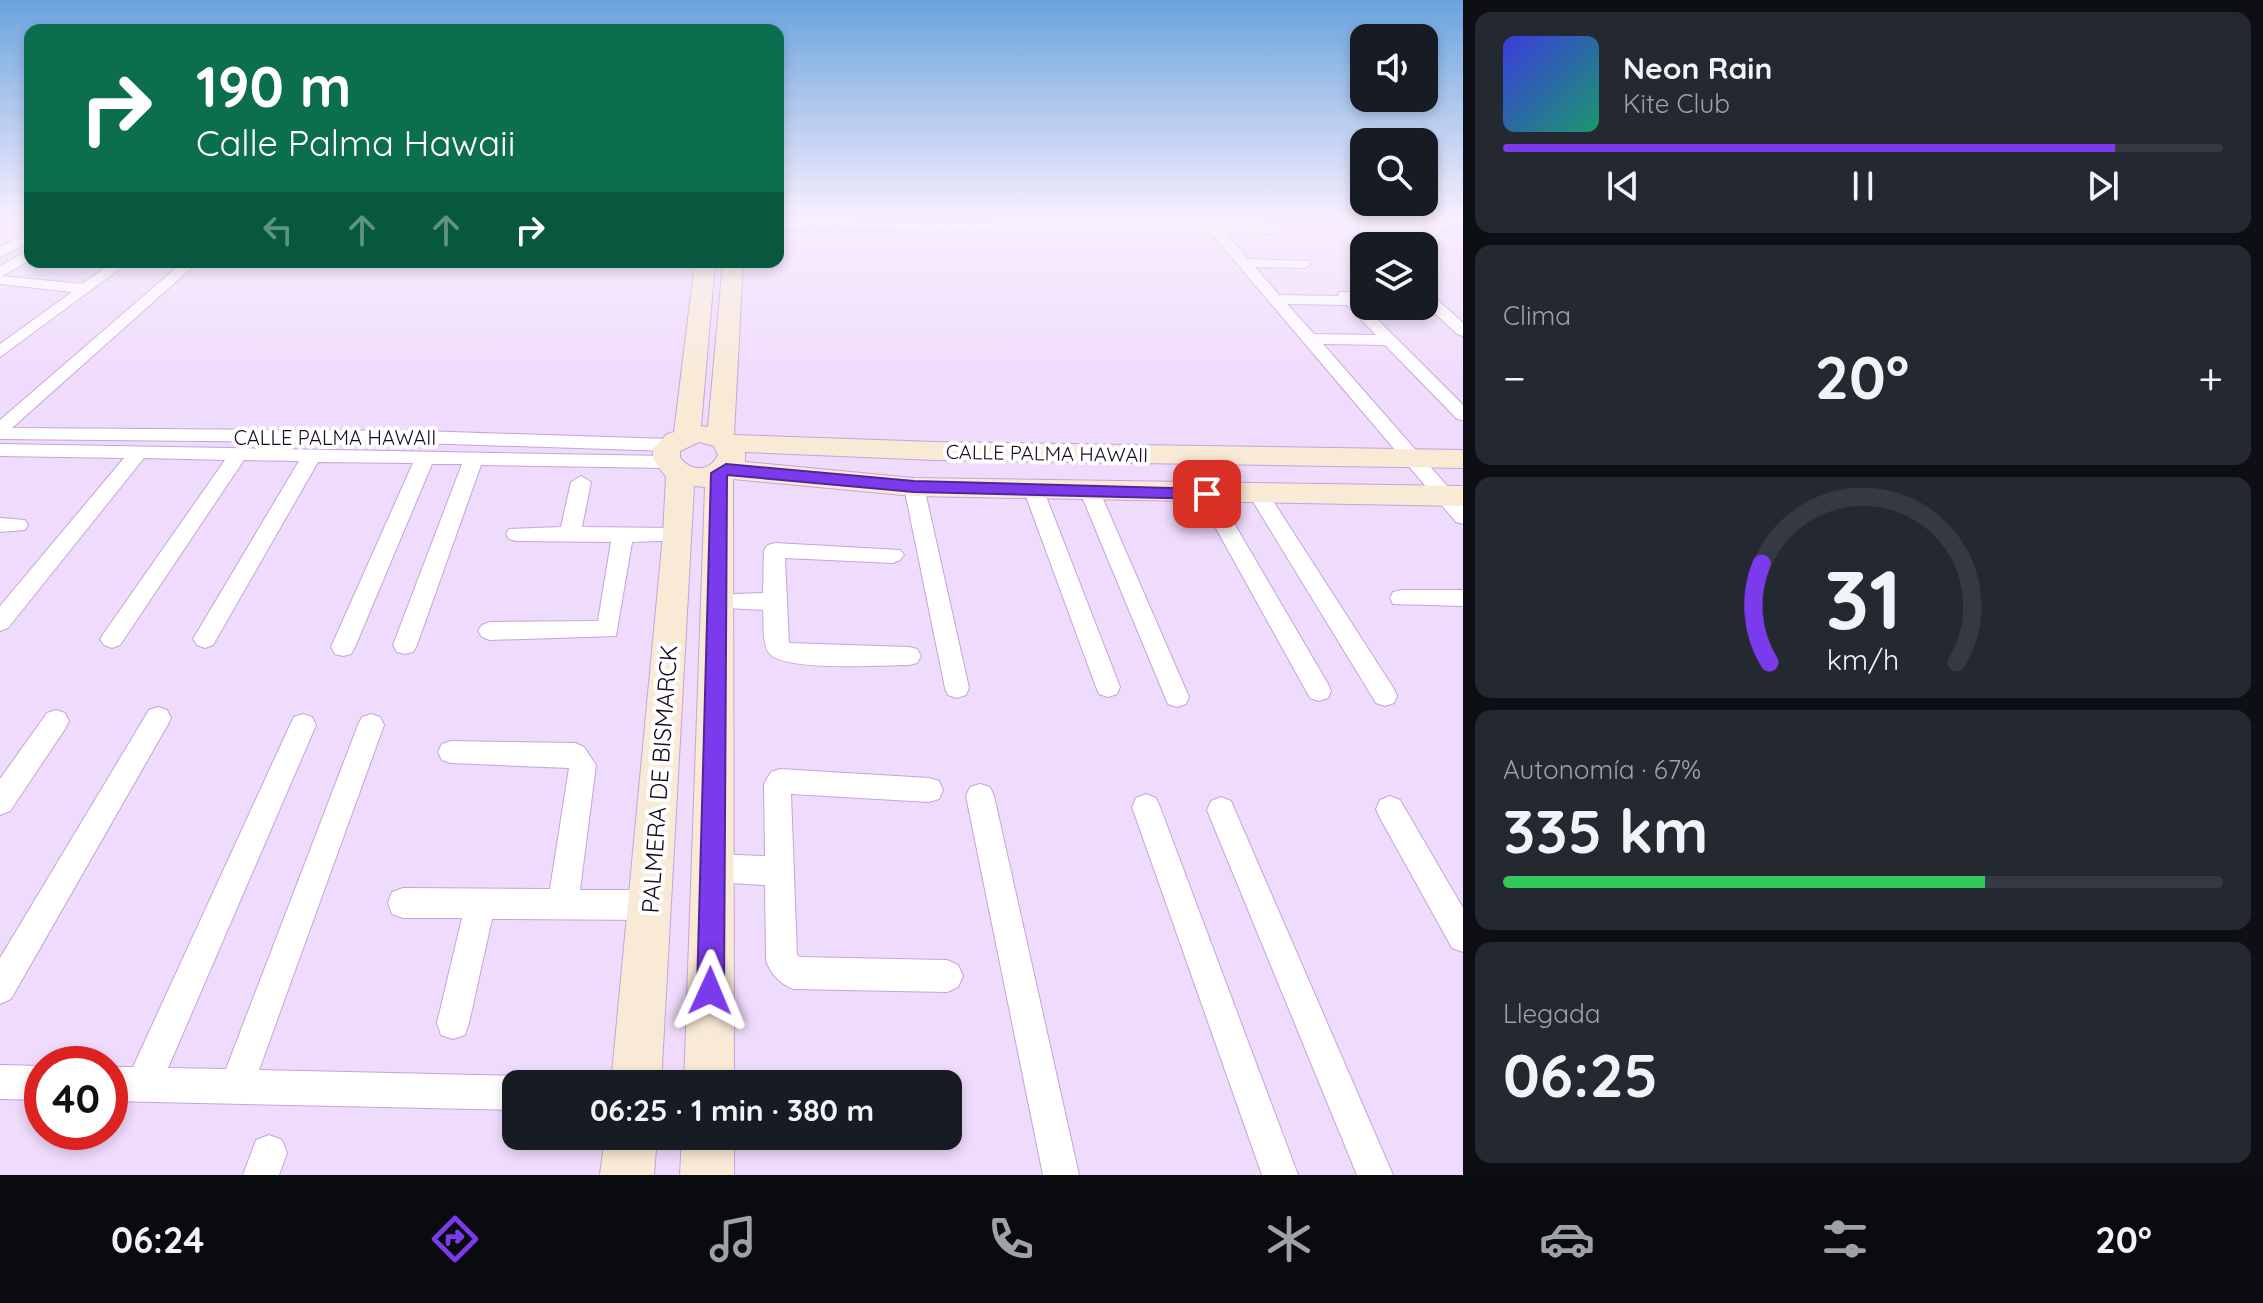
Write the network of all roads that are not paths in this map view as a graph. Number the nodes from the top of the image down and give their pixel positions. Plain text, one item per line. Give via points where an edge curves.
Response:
1 (106, 274) edge
2 (178, 274) edge
3 (703, 274) edge
4 (732, 274) edge
5 (1253, 274) edge
6 (0, 280) edge
7 (85, 289) junction
8 (1275, 299) junction
9 (1438, 308) edge
10 (0, 330) edge
11 (1463, 331) edge
12 (27, 332) junction
13 (1309, 339) junction
14 (1389, 340) junction
15 (0, 352) edge
16 (1463, 415) edge
17 (0, 431) edge
18 (0, 450) edge
19 (139, 452) junction
20 (675, 454) junction
21 (238, 455) junction
22 (723, 456) junction
23 (311, 457) junction
24 (1412, 458) junction
25 (1463, 459) edge
26 (424, 460) junction
27 (473, 461) junction
28 (581, 482) dead end
29 (914, 487) junction
30 (1034, 491) junction
31 (1090, 492) junction
32 (1207, 494) junction
33 (1259, 495) junction
34 (1457, 503) edge
35 (516, 534) dead end
36 (570, 535) junction
37 (623, 535) junction
38 (678, 535) junction
39 (893, 555) dead end
40 (1401, 598) dead end
41 (1463, 598) edge
42 (717, 601) junction
43 (774, 602) junction
44 (0, 622) edge
45 (490, 631) dead end
46 (112, 639) dead end
47 (205, 639) dead end
48 (405, 645) dead end
49 (343, 647) dead end
50 (909, 656) dead end
51 (1108, 687) dead end
52 (957, 688) dead end
53 (1319, 691) dead end
54 (1385, 696) dead end
55 (1177, 697) dead end
56 (158, 718) dead end
57 (56, 721) dead end
58 (303, 725) dead end
59 (371, 725) dead end
60 (451, 752) dead end
61 (929, 790) dead end
62 (980, 796) dead end
63 (0, 802) edge
64 (1146, 807) dead end
65 (1390, 809) dead end
66 (1221, 810) dead end
67 (712, 868) junction
68 (778, 871) junction
69 (403, 903) dead end
70 (480, 904) junction
71 (563, 904) junction
72 (649, 905) junction
73 (1463, 937) edge
74 (947, 976) dead end
75 (0, 988) edge
76 (453, 1023) dead end
77 (637, 1070) edge
78 (709, 1070) edge
79 (128, 1081) edge
80 (0, 1082) edge
81 (24, 1083) edge
82 (128, 1085) edge
83 (236, 1087) junction
84 (502, 1093) edge
85 (630, 1150) edge
86 (708, 1150) edge
87 (627, 1175) edge
88 (707, 1175) edge
89 (1061, 1175) edge
90 (1280, 1175) edge
91 (1375, 1175) edge

1 - 7 street
2 - 17 street
3 - 20 street, PALMERA DE BISMARCK
4 - 22 street
5 - 8 street
6 - 7 street
7 - 12 street
8 - 13 street
8 - 14 street via 1348,298
9 - 11 street
10 - 12 street
12 - 15 street
13 - 14 street
13 - 24 street
14 - 16 street
17 - 20 street, CALLE PALMA HAWAII via 420,437
18 - 19 street, CALLE PALMA HAWAII
19 - 21 street, CALLE PALMA HAWAII
19 - 44 street
20 - 22 street via 698,434
20 - 22 street via 693,477
20 - 27 street, CALLE PALMA HAWAII
20 - 38 street, PALMERA DE BISMARCK
21 - 23 street, CALLE PALMA HAWAII
21 - 46 street
22 - 24 street, CALLE PALMA HAWAII via 935,451
22 - 29 street, CALLE PALMA HAWAII
22 - 42 street
23 - 26 street, CALLE PALMA HAWAII
23 - 47 street
24 - 25 street, CALLE PALMA HAWAII
24 - 34 street
26 - 27 street, CALLE PALMA HAWAII
26 - 49 street
27 - 48 street
28 - 36 street
29 - 30 street, CALLE PALMA HAWAII
29 - 52 street
30 - 31 street, CALLE PALMA HAWAII
30 - 51 street
31 - 32 street, CALLE PALMA HAWAII
31 - 55 street
32 - 33 street, CALLE PALMA HAWAII
32 - 53 street
33 - 34 street, CALLE PALMA HAWAII
33 - 54 street
35 - 36 street
36 - 37 street
37 - 38 street
37 - 45 street via 608,630
38 - 72 street, PALMERA DE BISMARCK
39 - 43 street via 775,550
40 - 41 street
42 - 43 street
42 - 67 street
43 - 50 street via 781,652
56 - 75 street
57 - 63 street
58 - 79 street
59 - 83 street
60 - 71 street via 580,759
61 - 68 street via 780,781 775,788
62 - 89 street
64 - 90 street
65 - 73 street
66 - 91 street
67 - 68 street
67 - 78 street
68 - 74 street via 782,961 793,973
69 - 70 street
70 - 71 street
70 - 76 street
71 - 72 street
72 - 77 street, PALMERA DE BISMARCK
80 - 81 street
82 - 83 street
83 - 84 street
85 - 87 street
86 - 88 street

